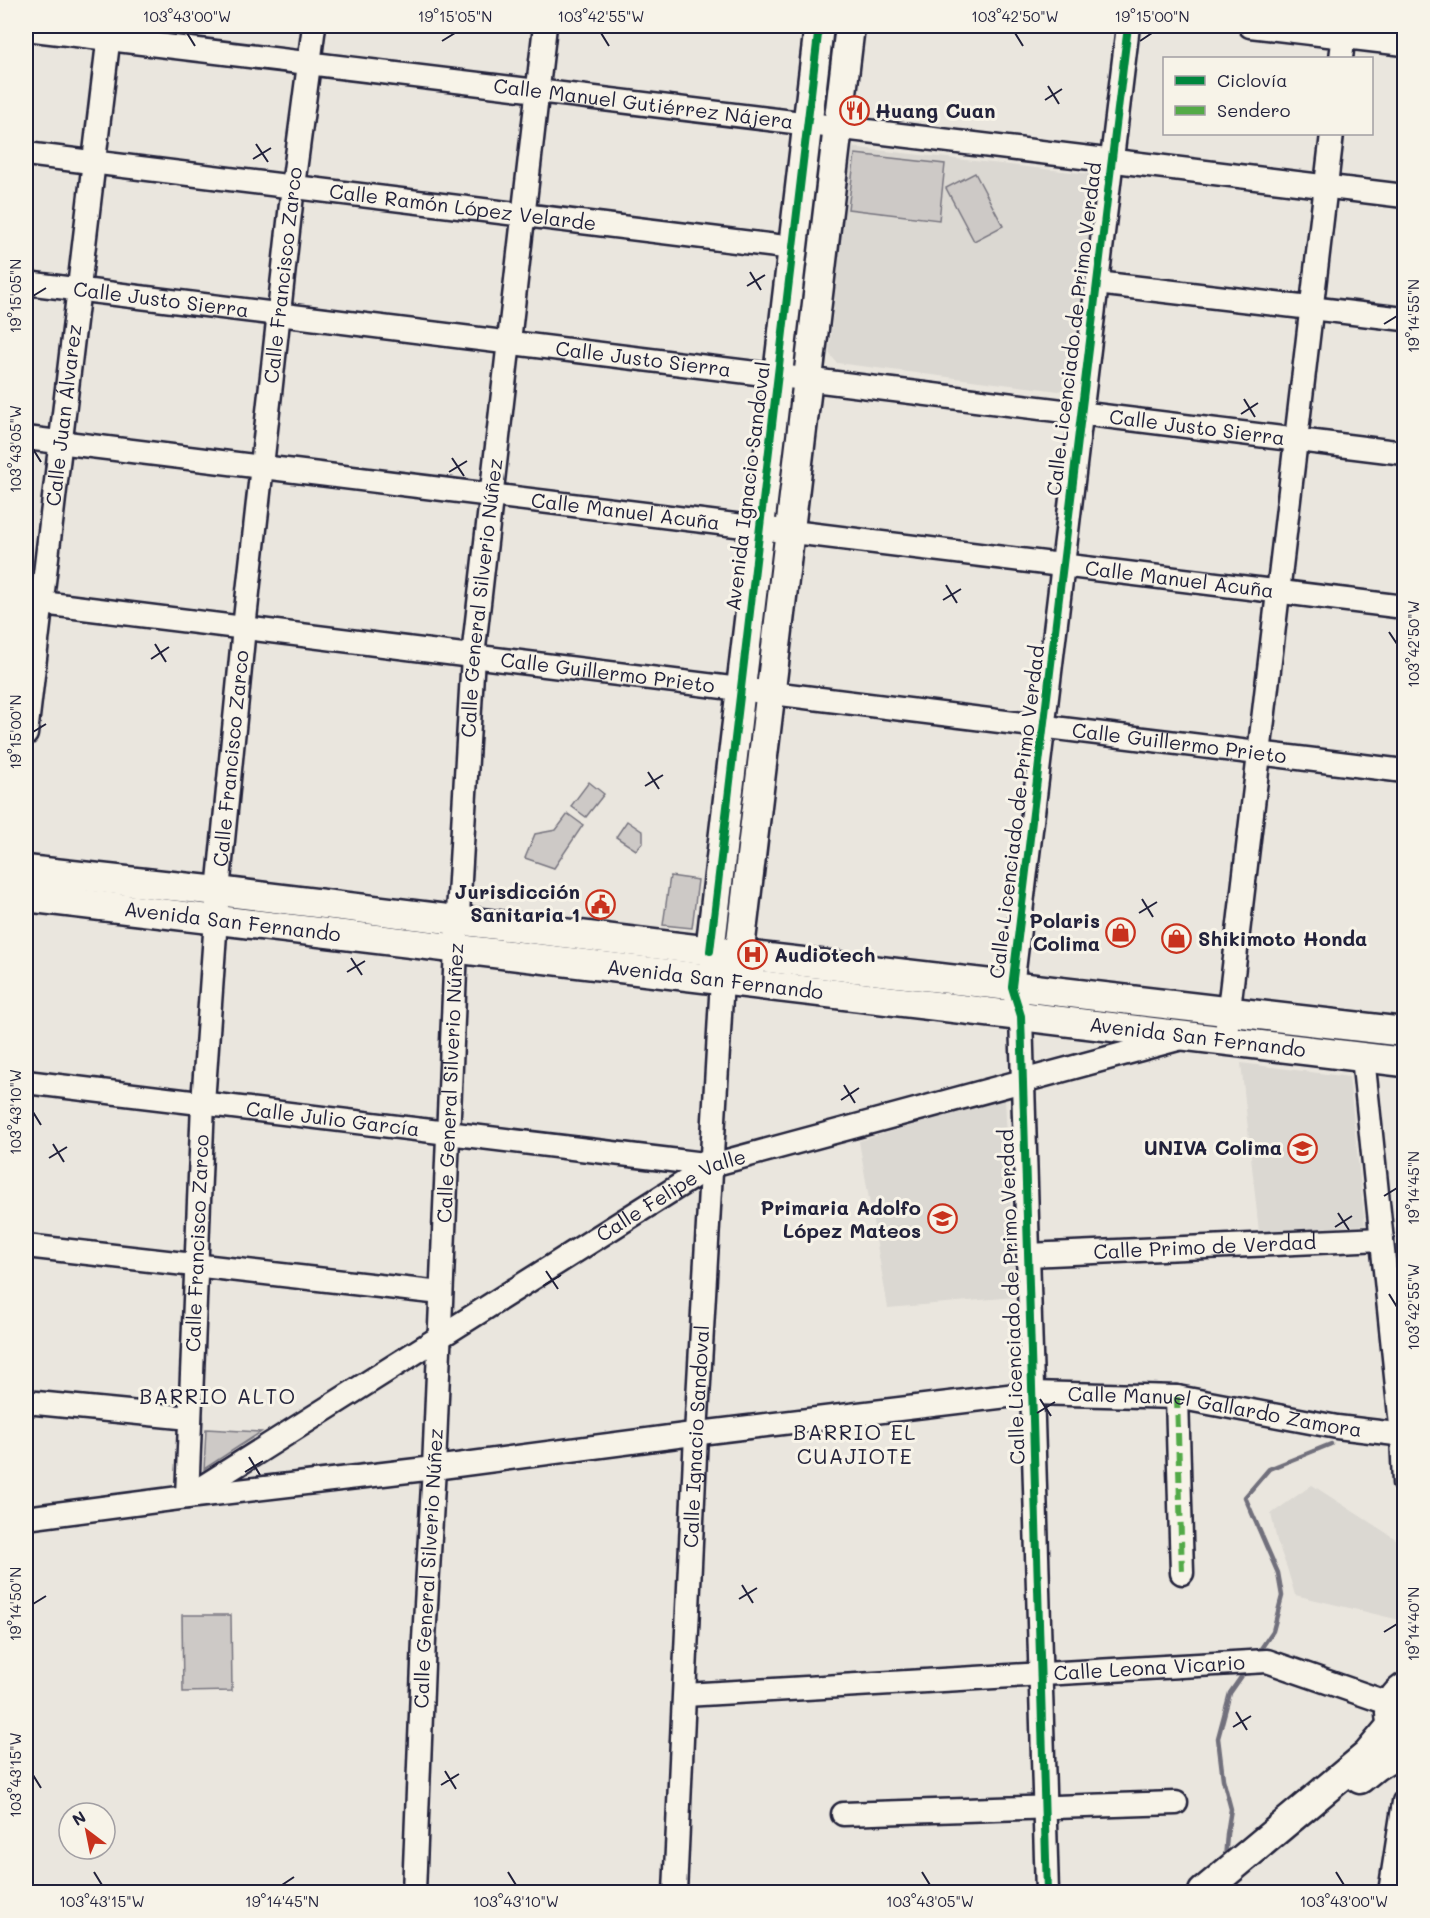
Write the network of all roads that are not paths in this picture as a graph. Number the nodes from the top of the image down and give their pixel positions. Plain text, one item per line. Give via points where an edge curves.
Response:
1 (314, 26) edge
2 (545, 26) edge
3 (819, 26) edge
4 (850, 26) edge
5 (1128, 26) edge
6 (1250, 26) edge
7 (26, 29) edge
8 (109, 32) edge
9 (1343, 40) edge
10 (1404, 44) edge
11 (309, 63) junction
12 (538, 91) junction
13 (808, 124) junction
14 (838, 127) junction
15 (1332, 135) edge
16 (26, 154) edge
17 (1112, 160) junction
18 (94, 162) junction
19 (293, 186) junction
20 (1326, 186) junction
21 (1404, 196) edge
22 (524, 215) junction
23 (793, 248) junction
24 (26, 283) edge
25 (1097, 283) junction
26 (79, 290) junction
27 (1311, 308) junction
28 (279, 315) junction
29 (1404, 319) edge
30 (509, 342) junction
31 (778, 376) junction
32 (808, 380) junction
33 (1081, 413) junction
34 (26, 438) edge
35 (1296, 439) junction
36 (60, 442) junction
37 (1404, 453) edge
38 (262, 467) junction
39 (491, 495) junction
40 (760, 528) junction
41 (790, 532) junction
42 (1063, 565) junction
43 (1278, 591) junction
44 (33, 602) edge
45 (1404, 607) edge
46 (244, 628) junction
47 (473, 656) junction
48 (741, 689) junction
49 (770, 693) junction
50 (1043, 726) junction
51 (26, 734) edge
52 (1259, 753) junction
53 (1404, 771) edge
54 (26, 870) edge
55 (218, 891) junction
56 (26, 897) edge
57 (215, 920) junction
58 (456, 935) junction
59 (710, 951) junction
60 (732, 972) junction
61 (1012, 987) junction
62 (1190, 1007) junction
63 (1228, 1012) junction
64 (1021, 1016) junction
65 (1404, 1032) edge
66 (1188, 1036) junction
67 (1225, 1041) junction
68 (1363, 1057) junction
69 (1404, 1062) edge
70 (26, 1082) edge
71 (1022, 1082) junction
72 (203, 1103) junction
73 (448, 1133) junction
74 (712, 1165) junction
75 (1382, 1239) junction
76 (26, 1246) edge
77 (1028, 1255) junction
78 (196, 1265) junction
79 (441, 1293) junction
80 (440, 1336) junction
81 (1032, 1394) junction
82 (1177, 1397) junction
83 (26, 1402) edge
84 (190, 1418) junction
85 (1402, 1428) edge
86 (696, 1434) junction
87 (434, 1468) junction
88 (1404, 1483) edge
89 (187, 1497) junction
90 (26, 1518) edge
91 (1182, 1573) dead end
92 (1040, 1673) junction
93 (685, 1695) junction
94 (1399, 1721) edge
95 (1404, 1802) edge
96 (1176, 1803) dead end
97 (1044, 1808) junction
98 (843, 1814) dead end
99 (1224, 1883) edge
100 (414, 1893) edge
101 (675, 1893) edge
102 (1047, 1893) edge
103 (1390, 1893) edge

1 - 11 street, Calle Francisco Zarco
2 - 12 street, Calle General Silverio Núñez
3 - 13 main road, Avenida Ignacio Sandoval
4 - 14 main road
5 - 17 street, Calle Licenciado de Primo Verdad
6 - 9 street
7 - 8 street, Calle Manuel Gutiérrez Nájera
8 - 11 street, Calle Manuel Gutiérrez Nájera
8 - 18 street, Calle Juan Álvarez
9 - 10 street
11 - 12 street, Calle Manuel Gutiérrez Nájera
11 - 19 street, Calle Francisco Zarco
12 - 13 street, Calle Manuel Gutiérrez Nájera
12 - 22 street, Calle General Silverio Núñez
13 - 14 street, Calle Manuel Gutiérrez Nájera
13 - 23 main road, Avenida Ignacio Sandoval
14 - 17 street, Calle Manuel Gutiérrez Nájera
14 - 32 main road
15 - 20 street
16 - 18 street, Calle Ramón López Velarde
17 - 20 street, Calle Manuel Gutiérrez Nájera
17 - 25 street, Calle Licenciado de Primo Verdad
18 - 19 street, Calle Ramón López Velarde
18 - 26 street, Calle Juan Álvarez
19 - 22 street, Calle Ramón López Velarde
19 - 28 street, Calle Francisco Zarco
20 - 21 street, Calle Manuel Gutiérrez Nájera
20 - 27 street
22 - 23 street, Calle Ramón López Velarde
22 - 30 street, Calle General Silverio Núñez
23 - 31 main road, Avenida Ignacio Sandoval
24 - 26 street, Calle Justo Sierra
25 - 27 street
25 - 33 street, Calle Licenciado de Primo Verdad
26 - 28 street, Calle Justo Sierra
26 - 36 street, Calle Juan Álvarez
27 - 29 street
27 - 35 street
28 - 30 street, Calle Justo Sierra
28 - 38 street, Calle Francisco Zarco
30 - 31 street, Calle Justo Sierra
30 - 39 street, Calle General Silverio Núñez
31 - 32 street, Calle Justo Sierra
31 - 40 main road, Avenida Ignacio Sandoval
32 - 33 street, Calle Justo Sierra
32 - 41 main road
33 - 35 street, Calle Justo Sierra
33 - 42 street, Calle Licenciado de Primo Verdad
34 - 36 street, Calle Manuel Acuña
35 - 37 street, Calle Justo Sierra
35 - 43 street
36 - 38 street, Calle Manuel Acuña
36 - 44 street, Calle Juan Álvarez
38 - 39 street, Calle Manuel Acuña
38 - 46 street, Calle Francisco Zarco
39 - 40 street, Calle Manuel Acuña
39 - 47 street, Calle General Silverio Núñez
40 - 41 street, Calle Manuel Acuña
40 - 48 main road, Avenida Ignacio Sandoval
41 - 42 street, Calle Manuel Acuña
41 - 49 main road
42 - 43 street, Calle Manuel Acuña
42 - 50 street, Calle Licenciado de Primo Verdad
43 - 45 street, Calle Manuel Acuña
43 - 52 street
44 - 46 street, Calle Guillermo Prieto
44 - 51 street, Calle Juan Álvarez
46 - 47 street, Calle Guillermo Prieto
46 - 55 street, Calle Francisco Zarco
47 - 48 street, Calle Guillermo Prieto
47 - 58 street, Calle General Silverio Núñez
48 - 49 street, Calle Guillermo Prieto
48 - 59 main road, Avenida Ignacio Sandoval
49 - 50 street, Calle Guillermo Prieto
49 - 60 main road
50 - 52 street, Calle Guillermo Prieto
50 - 61 street, Calle Licenciado de Primo Verdad
52 - 53 street, Calle Guillermo Prieto
52 - 63 street
54 - 55 main road, Avenida San Fernando
55 - 57 street, Calle Francisco Zarco
55 - 58 main road, Avenida San Fernando
56 - 57 main road, Avenida San Fernando
57 - 58 main road, Avenida San Fernando
57 - 72 street, Calle Francisco Zarco
58 - 59 main road, Avenida San Fernando
58 - 60 main road, Avenida San Fernando
58 - 73 street, Calle General Silverio Núñez
59 - 60 main road, Avenida San Fernando
60 - 61 main road, Avenida San Fernando
60 - 64 main road, Avenida San Fernando
60 - 74 street, Calle Ignacio Sandoval
61 - 62 main road, Avenida San Fernando
61 - 64 street, Calle Licenciado de Primo Verdad
62 - 63 main road, Avenida San Fernando
62 - 66 street
63 - 65 main road, Avenida San Fernando
63 - 67 street
64 - 66 main road, Avenida San Fernando
64 - 71 street, Calle Licenciado de Primo Verdad
66 - 67 main road, Avenida San Fernando
66 - 71 street, Calle Felipe Valle
67 - 68 main road, Avenida San Fernando
68 - 69 main road, Avenida San Fernando
68 - 75 street
70 - 72 street, Calle Julio García
71 - 74 street, Calle Felipe Valle
71 - 77 street, Calle Licenciado de Primo Verdad
72 - 73 street, Calle Julio García
72 - 78 street, Calle Francisco Zarco
73 - 74 street, Calle Julio García
73 - 79 street, Calle General Silverio Núñez
74 - 80 street, Calle Felipe Valle
74 - 86 street, Calle Ignacio Sandoval
75 - 77 street, Calle Primo de Verdad
75 - 85 street
76 - 78 street
77 - 81 street, Calle Licenciado de Primo Verdad
78 - 79 street
78 - 84 street, Calle Francisco Zarco
79 - 80 street, Calle General Silverio Núñez
80 - 87 street, Calle General Silverio Núñez
80 - 89 street, Calle Felipe Valle
81 - 82 street, Calle Manuel Gallardo Zamora
81 - 86 street, Calle Manuel Gallardo Zamora
81 - 92 street, Calle Licenciado de Primo Verdad
82 - 85 street, Calle Manuel Gallardo Zamora via 1337,1427 1368,1431
82 - 91 street
83 - 84 street
84 - 89 street, Calle Francisco Zarco
85 - 88 street
86 - 87 street, Calle Manuel Gallardo Zamora
86 - 93 street, Calle Ignacio Sandoval
87 - 89 street, Calle Manuel Gallardo Zamora
87 - 100 street, Calle General Silverio Núñez
89 - 90 street, Calle Manuel Gallardo Zamora
92 - 93 street, Calle Leona Vicario
92 - 94 street, Calle Leona Vicario via 1267,1661
92 - 97 street, Calle Licenciado de Primo Verdad
93 - 101 street, Calle Ignacio Sandoval
94 - 99 main road via 1367,1755
95 - 103 street
96 - 97 street
97 - 98 street
97 - 102 street, Calle Licenciado de Primo Verdad

